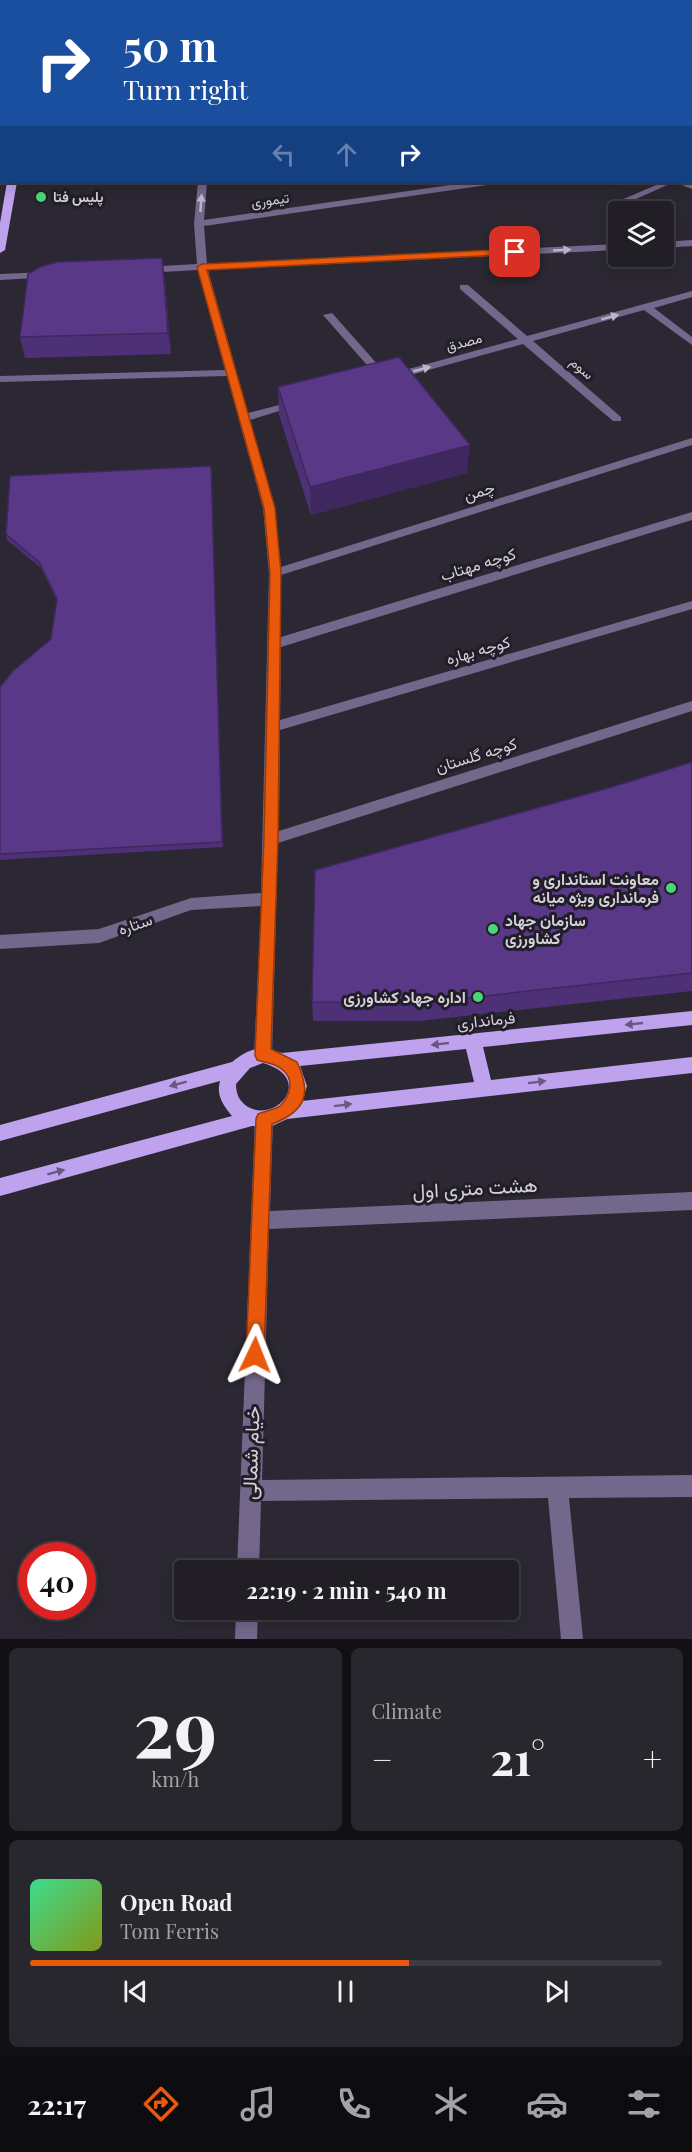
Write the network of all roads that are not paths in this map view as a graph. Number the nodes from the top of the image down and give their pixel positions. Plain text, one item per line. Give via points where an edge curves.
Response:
1 (12, 183) edge
2 (202, 183) edge
3 (480, 183) edge
4 (668, 183) edge
5 (624, 201) dead end
6 (199, 224) junction
7 (692, 243) edge
8 (674, 244) edge
9 (608, 247) edge
10 (0, 250) edge
11 (202, 267) junction
12 (134, 270) edge
13 (54, 274) edge
14 (0, 277) edge
15 (464, 286) dead end
16 (692, 294) edge
17 (646, 307) junction
18 (328, 315) dead end
19 (527, 340) junction
20 (692, 342) edge
21 (230, 373) junction
22 (0, 380) edge
23 (309, 400) edge
24 (244, 418) junction
25 (617, 419) dead end
26 (692, 441) edge
27 (692, 516) edge
28 (275, 573) junction
29 (692, 604) edge
30 (274, 644) junction
31 (692, 706) edge
32 (273, 728) junction
33 (271, 838) junction
34 (269, 899) junction
35 (0, 942) edge
36 (692, 1018) edge
37 (473, 1041) junction
38 (262, 1055) junction
39 (283, 1060) junction
40 (692, 1065) edge
41 (234, 1069) junction
42 (484, 1089) junction
43 (285, 1112) junction
44 (259, 1119) junction
45 (0, 1132) edge
46 (0, 1187) edge
47 (692, 1201) edge
48 (260, 1220) junction
49 (692, 1486) edge
50 (558, 1488) junction
51 (250, 1491) junction
52 (248, 1560) edge
53 (246, 1620) edge
54 (246, 1639) edge
55 (572, 1639) edge

1 - 10 main road
6 -> 2 street
3 - 6 street, تیموری
4 - 5 street
6 - 11 street
7 - 8 street
11 -> 9 street
11 - 12 street
11 - 21 street
13 - 14 street
15 - 19 street, سوم
16 - 17 street, مصدق
19 -> 17 street, مصدق
17 - 20 street
18 -> 19 street, مصدق via 379,380
19 - 25 street, سوم
21 - 22 street
21 - 24 street
23 - 24 street
24 - 28 street via 269,508
26 - 28 street, چمن
27 - 30 street, کوچه مهتاب
28 - 30 street
29 - 32 street, کوچه بهاره
30 - 32 street
31 - 33 street, کوچه گلستان
32 - 33 street
33 - 34 street
34 - 35 street, ستاره via 191,904 99,936
34 - 38 street
36 -> 37 main road, فرمانداری
37 -> 39 main road, فرمانداری
37 - 42 main road
38 - 39 main road
38 - 41 main road
39 - 43 main road via 291,1067 298,1085 297,1095
42 -> 40 main road
41 - 44 main road via 227,1088 229,1098 242,1114
41 -> 45 main road
43 -> 42 main road
43 - 44 main road
46 -> 44 main road
44 - 48 street, خیام شمالی
47 - 48 street, هشت متری اول
48 - 51 street, خیام شمالی
49 - 50 street
50 - 51 street
50 - 55 street
51 - 52 street, خیام شمالی
53 - 54 street

